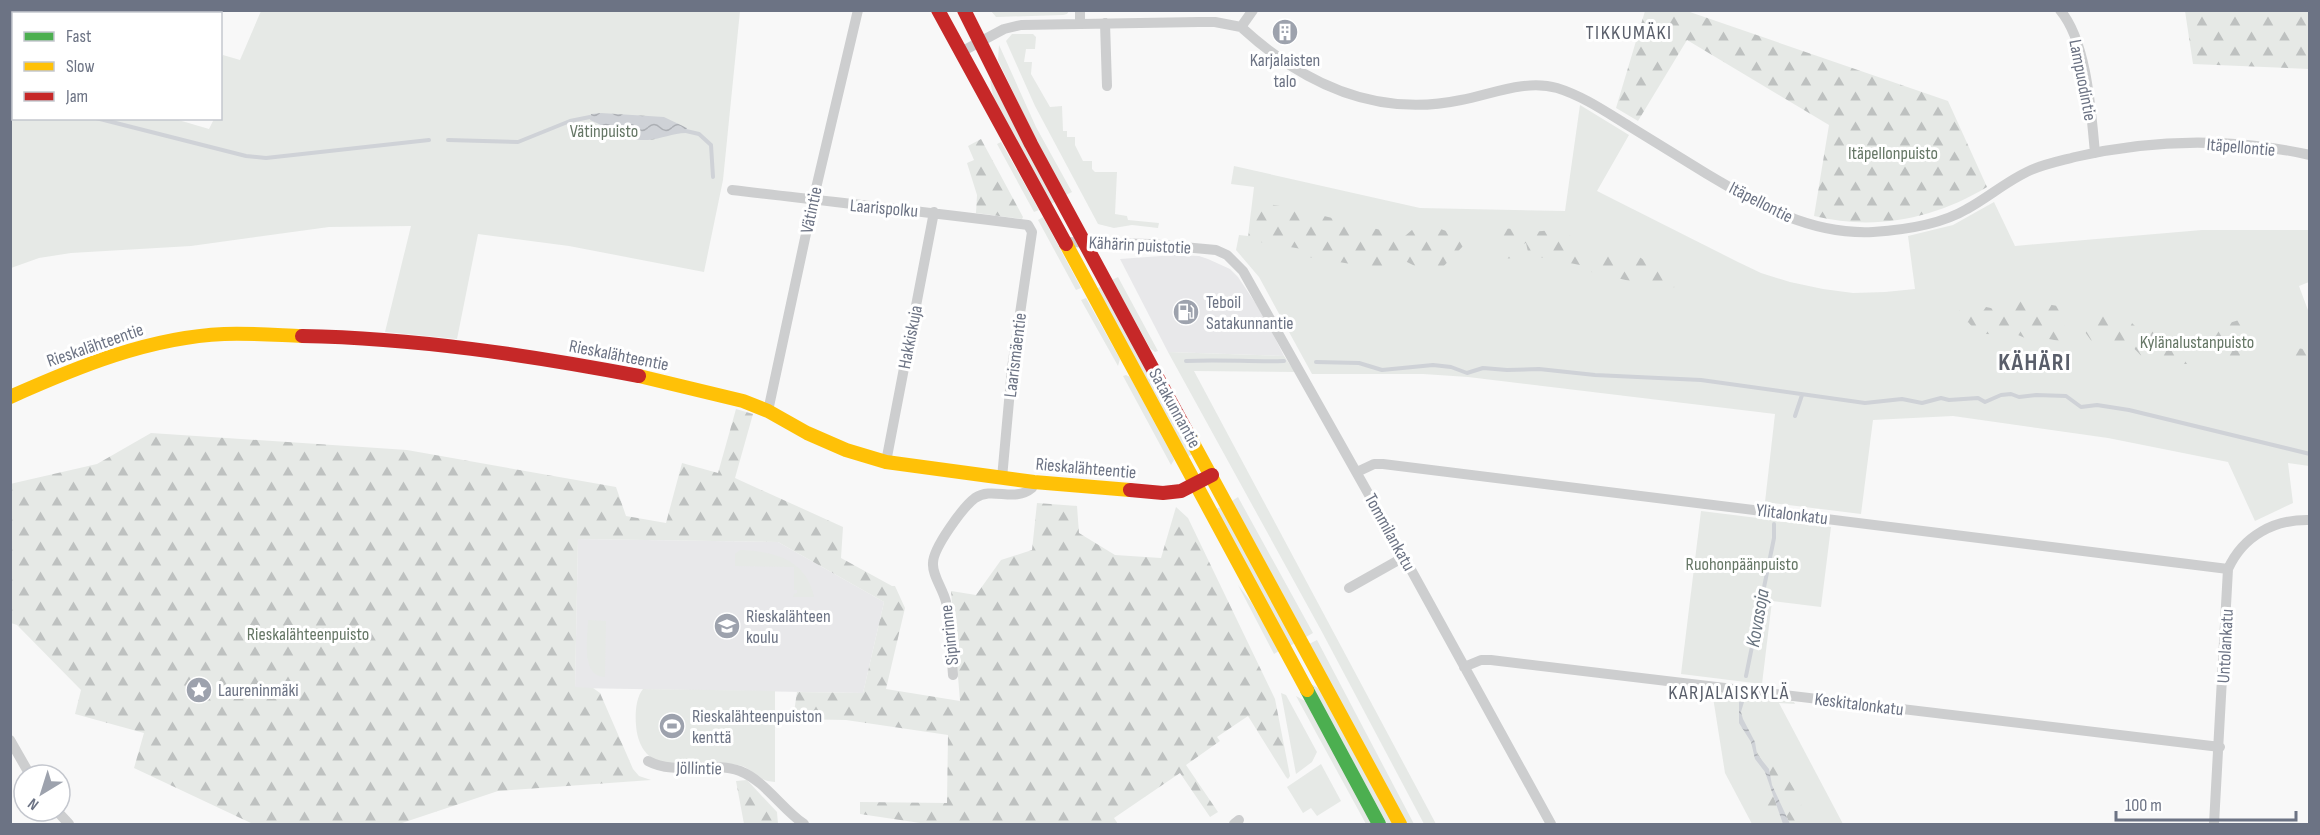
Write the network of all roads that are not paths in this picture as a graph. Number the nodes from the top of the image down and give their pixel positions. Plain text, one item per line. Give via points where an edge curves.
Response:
1 (858, 10) edge
2 (938, 10) edge
3 (964, 10) edge
4 (1080, 10) edge
5 (1252, 10) edge
6 (2060, 10) edge
7 (1080, 23) junction
8 (1105, 23) junction
9 (1241, 27) junction
10 (981, 42) junction
11 (961, 52) junction
12 (1107, 86) dead end
13 (2095, 153) junction
14 (2310, 155) edge
15 (732, 190) dead end
16 (813, 201) junction
17 (934, 212) junction
18 (1032, 232) joint
19 (1064, 242) junction
20 (1084, 242) junction
21 (1216, 250) joint
22 (10, 397) edge
23 (768, 411) junction
24 (886, 462) junction
25 (1357, 472) junction
26 (1212, 475) junction
27 (1002, 478) junction
28 (1034, 482) junction
29 (1195, 484) junction
30 (2310, 520) edge
31 (1404, 557) junction
32 (2228, 569) junction
33 (1349, 588) dead end
34 (1464, 667) junction
35 (953, 675) dead end
36 (10, 740) edge
37 (2220, 747) junction
38 (648, 761) dead end
39 (23, 763) edge
40 (804, 825) edge
41 (1379, 825) edge
42 (1400, 825) edge
43 (1551, 825) edge
44 (2214, 825) edge

1 - 16 street, Vätintie
2 - 11 main road, Satakunnantie
3 - 10 main road, Satakunnantie
4 - 7 street
5 - 9 street
6 - 13 street, Lampuodintie via 2081,50
7 - 8 street
7 - 10 street via 1012,26
8 - 9 street via 1215,22
8 - 12 street
9 - 13 street, Itäpellontie via 1267,51 1298,71 1331,87 1376,101 1448,103 1529,85 1566,91 1749,199 1789,218 1836,230 1888,231 1947,219 2032,169
10 - 11 street
10 - 20 main road, Satakunnantie
11 - 19 main road, Satakunnantie
13 - 14 street, Itäpellontie via 2194,143 2248,145
15 - 16 street, Laarispolku
16 - 17 street, Laarispolku
16 - 23 street, Vätintie
17 - 18 street, Laarispolku via 1028,225
17 - 24 street, Hakkiskuja
18 - 27 street, Laarismäentie via 1012,368
19 - 20 street, Kähärin puistotie
19 - 29 main road, Satakunnantie
20 - 21 street, Kähärin puistotie
20 - 26 main road, Satakunnantie
21 - 25 street, Tommilankatu via 1243,271
22 - 23 main road, Rieskalähteentie via 136,348 223,334 415,343 521,355 643,377 743,401
23 - 24 main road, Rieskalähteentie via 836,446
24 - 27 main road, Rieskalähteentie
25 - 31 street, Tommilankatu
25 - 32 street, Ylitalonkatu via 1383,464
26 - 29 main road, Rieskalähteentie
26 - 42 main road, Satakunnantie
27 - 28 main road, Rieskalähteentie
28 - 29 main road, Rieskalähteentie via 1163,493
28 - 35 street, Sipinrinne via 1032,488 1018,496 976,497 961,513 933,559 948,612
29 - 41 main road, Satakunnantie
30 - 32 street via 2288,521 2261,531 2241,549
31 - 33 street
31 - 34 street, Tommilankatu
32 - 37 street, Untolankatu
34 - 37 street, Keskitalonkatu via 1491,660
34 - 43 street, Tommilankatu
36 - 39 street
37 - 44 street, Untolankatu
38 - 40 street, Jöllintie via 671,768 718,766 738,770

